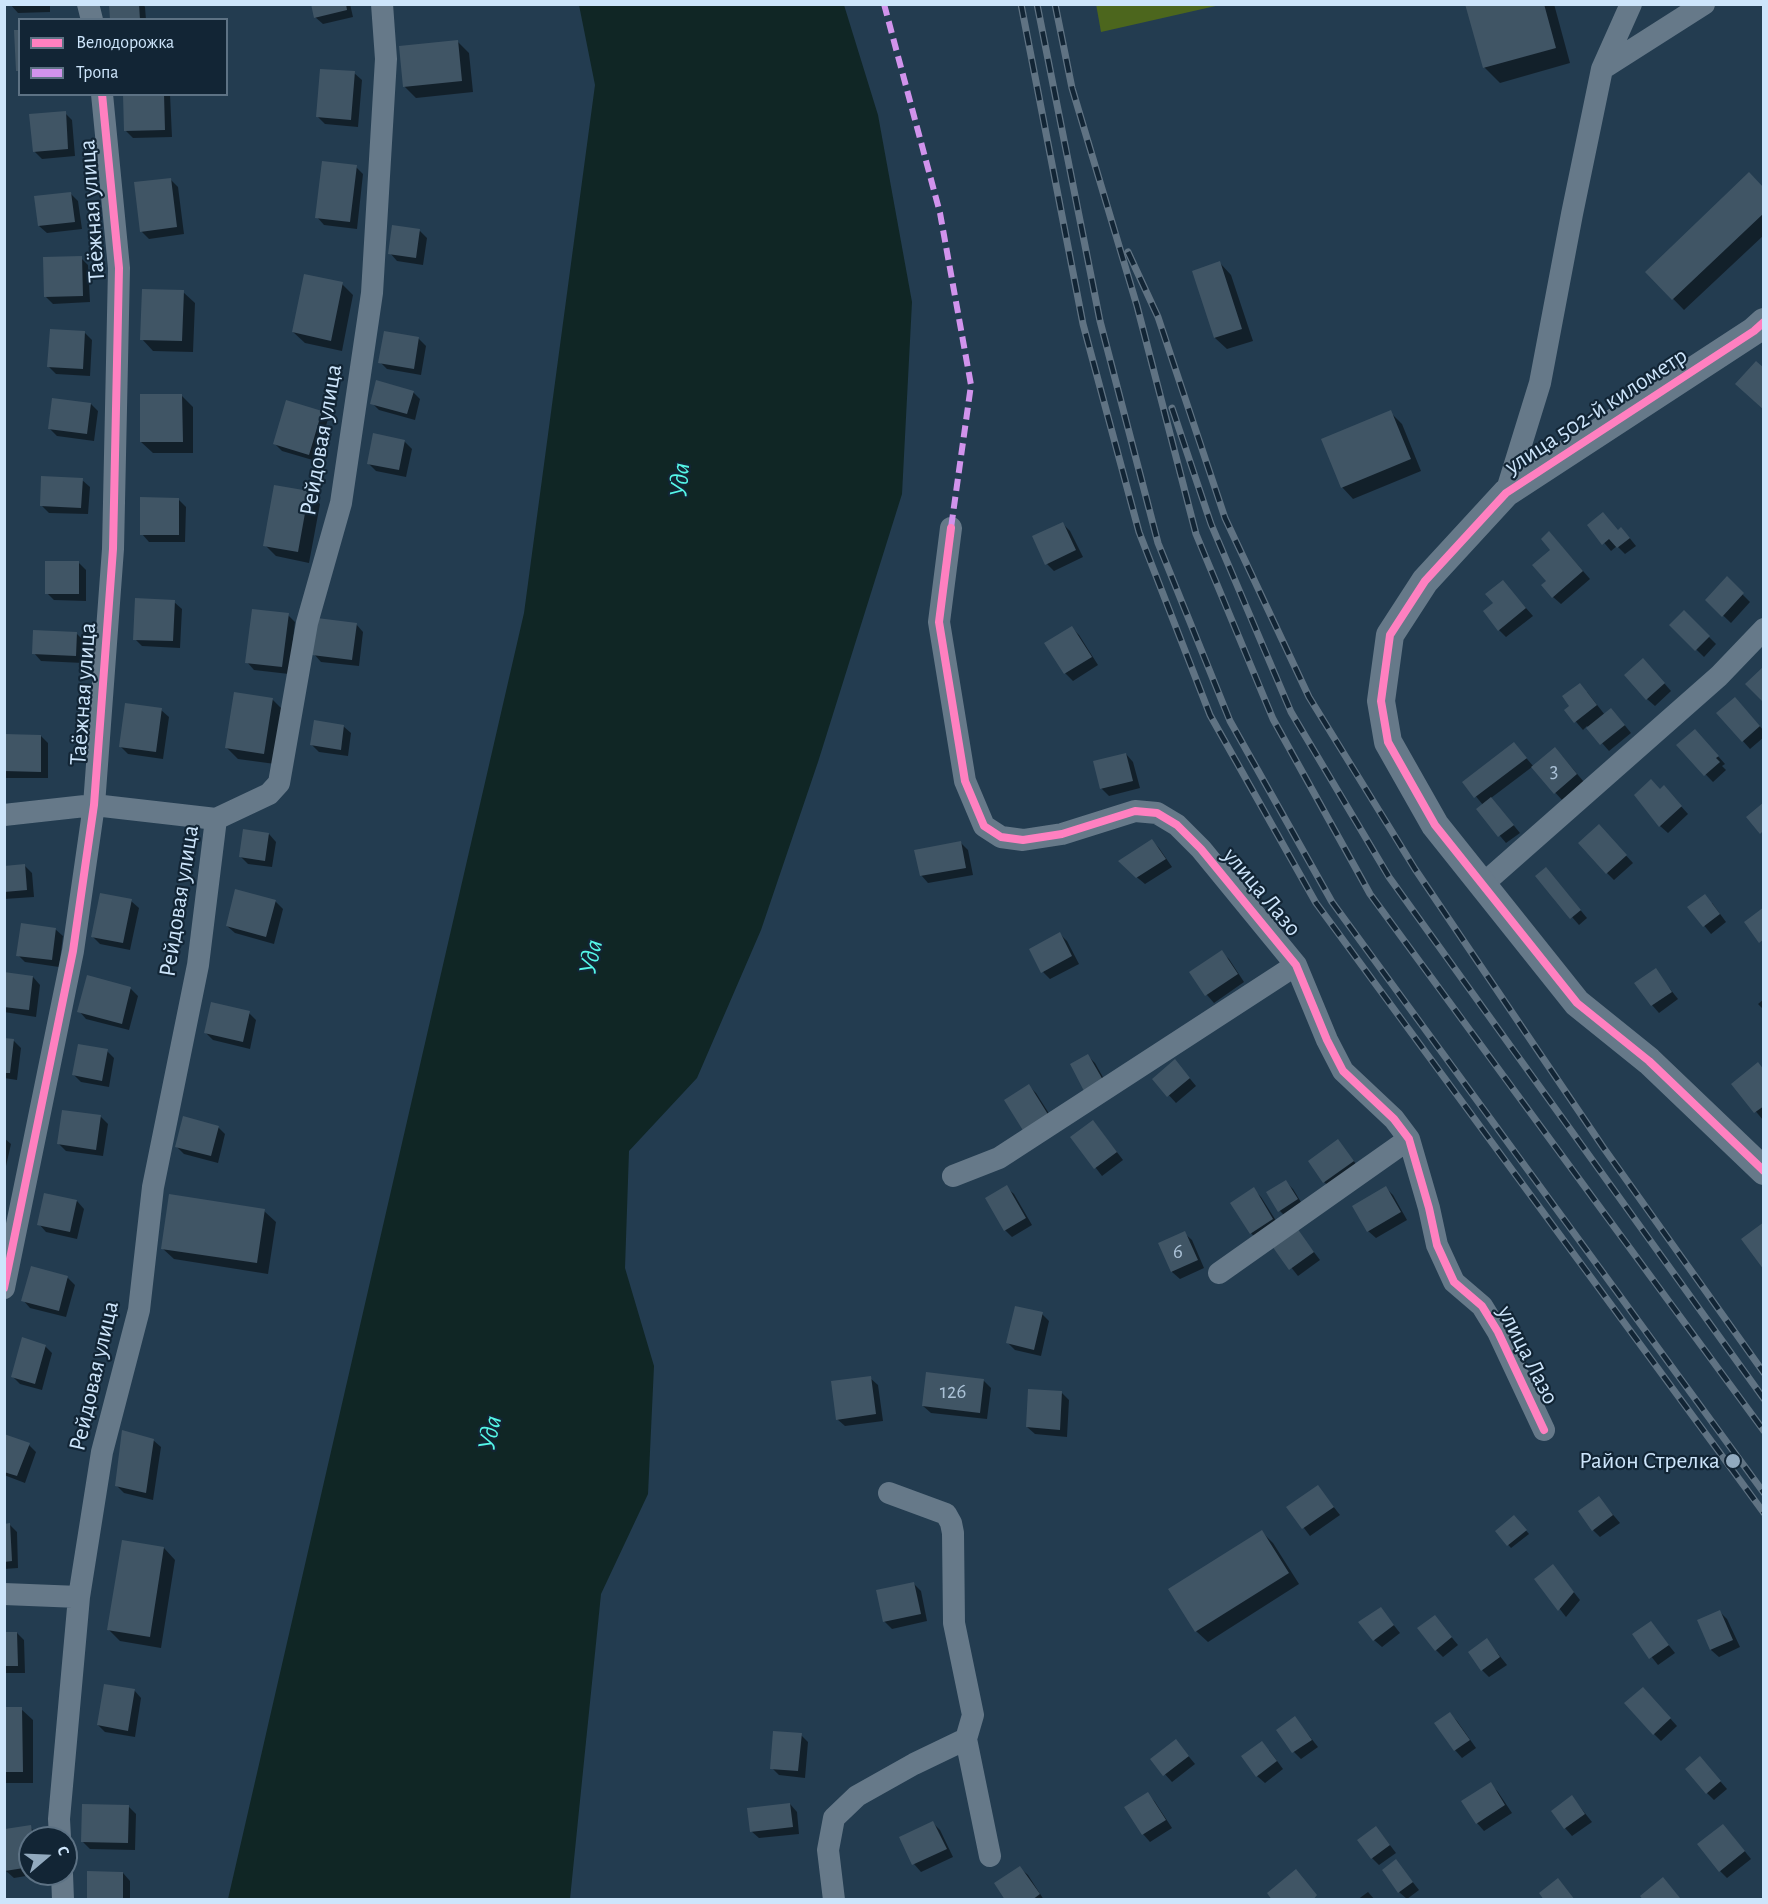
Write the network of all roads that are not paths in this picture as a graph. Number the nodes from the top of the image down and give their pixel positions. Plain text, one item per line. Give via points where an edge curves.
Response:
1 (382, 4) edge
2 (1631, 4) edge
3 (1704, 4) edge
4 (1602, 69) junction
5 (102, 96) edge
6 (1764, 322) edge
7 (1506, 493) junction
8 (951, 528) dead end
9 (1764, 629) edge
10 (94, 805) junction
11 (4, 815) edge
12 (216, 819) junction
13 (1482, 885) junction
14 (1296, 965) junction
15 (1409, 1139) junction
16 (1764, 1171) edge
17 (953, 1176) dead end
18 (1219, 1273) dead end
19 (4, 1288) edge
20 (1544, 1430) dead end
21 (889, 1493) dead end
22 (4, 1594) edge
23 (80, 1597) junction
24 (966, 1739) junction
25 (59, 1826) edge
26 (990, 1856) dead end
27 (834, 1899) edge

1 - 12 street, Рейдовая улица via 386,58 372,293 340,503 307,622 279,783 268,794
2 - 4 street
3 - 4 street
4 - 7 street via 1540,383
5 - 10 street, Таёжная улица via 118,268 113,549
6 - 7 street, улица 502-й километр
7 - 13 street, улица 502-й километр via 1425,581 1390,635 1380,700 1388,742 1435,825
8 - 14 street, улица Лазо via 939,622 965,782 984,826 1001,837 1023,840 1062,834 1136,811 1157,813 1177,825 1201,849
9 - 13 street via 1719,676
10 - 11 street
10 - 12 street
10 - 19 street, Таёжная улица via 73,951
12 - 23 street, Рейдовая улица via 198,965 153,1187 139,1310 102,1452
13 - 16 street, улица 502-й километр via 1578,1003 1649,1061
14 - 15 street, улица Лазо via 1343,1071 1394,1119
14 - 17 street via 999,1158
15 - 18 street
15 - 20 street, улица Лазо via 1437,1245 1454,1282 1482,1305
21 - 24 street via 946,1514 951,1523 954,1623 973,1715
22 - 23 street
23 - 25 street, Рейдовая улица
24 - 26 street
24 - 27 street via 857,1796 834,1818 828,1850

